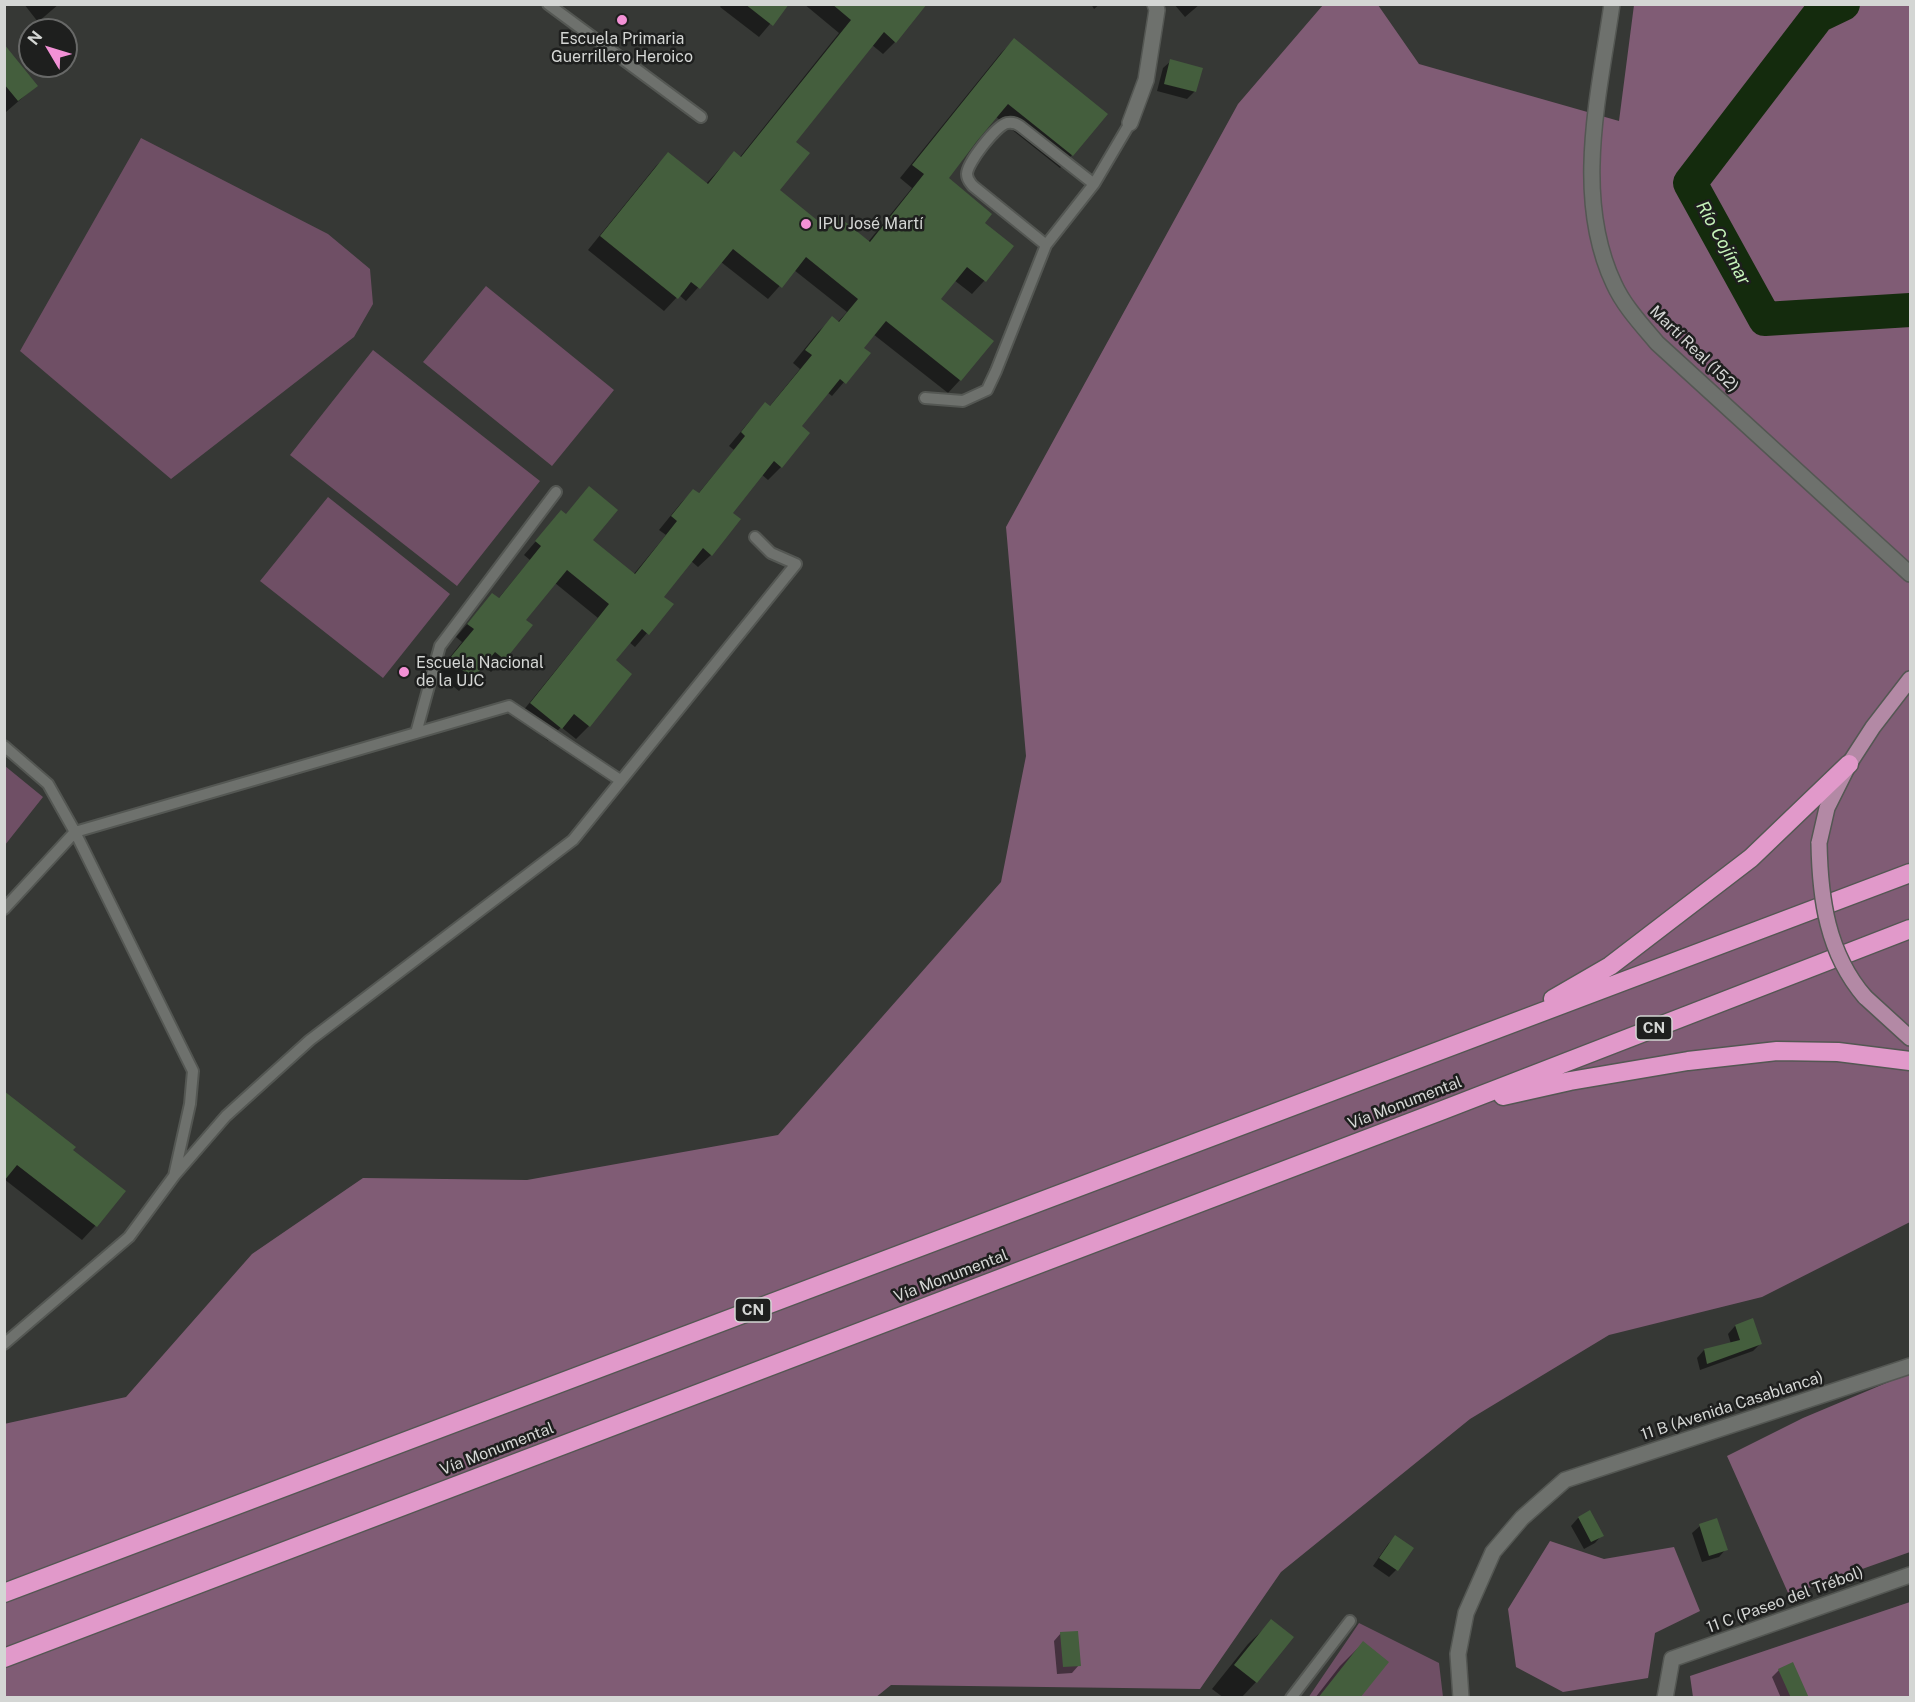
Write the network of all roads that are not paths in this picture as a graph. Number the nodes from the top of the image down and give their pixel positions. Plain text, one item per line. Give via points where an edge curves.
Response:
1 (548, 4) edge
2 (1155, 4) edge
3 (1612, 4) edge
4 (701, 117) dead end
5 (1130, 123) joint
6 (1094, 184) junction
7 (1046, 245) junction
8 (925, 398) dead end
9 (556, 492) dead end
10 (755, 537) dead end
11 (1887, 551) junction
12 (1911, 562) edge
13 (1911, 574) edge
14 (1909, 679) edge
15 (416, 733) junction
16 (4, 746) edge
17 (1849, 764) junction
18 (620, 780) junction
19 (75, 832) junction
20 (1911, 873) edge
21 (4, 909) edge
22 (1911, 929) edge
23 (1502, 1028) junction
24 (1911, 1038) edge
25 (1911, 1061) edge
26 (1443, 1110) junction
27 (174, 1176) junction
28 (4, 1344) edge
29 (1911, 1366) edge
30 (1911, 1575) edge
31 (4, 1593) edge
32 (1350, 1621) dead end
33 (4, 1658) edge
34 (1291, 1698) edge
35 (1461, 1698) edge
36 (1665, 1698) edge

1 - 4 lane
2 - 5 street via 1146,80
3 - 11 street, Martí Real (152) via 1593,144 1592,193 1597,235 1614,284 1657,343
5 - 6 lane
6 - 7 lane
6 - 7 lane via 1013,122 996,130 970,164 968,180
7 - 8 lane via 987,390 963,401
9 - 15 lane via 440,646
10 - 18 lane via 771,554 796,564
11 - 12 street, Martí Real (152)
11 - 13 street, Martí Real (152)
14 - 17 main road
15 - 18 lane via 509,706
15 - 19 lane
16 - 19 lane via 48,784
17 - 23 highway via 1751,858 1677,916 1610,966
17 - 24 main road, bridge via 1827,808 1819,843 1825,912 1845,971 1865,997
18 - 27 lane via 573,840 310,1040 226,1116
19 - 21 lane
19 - 27 lane via 193,1071
20 - 23 highway, CN
22 - 26 highway, Vía Monumental / CN
23 - 31 highway, CN
25 - 26 highway via 1838,1052 1777,1051 1570,1081
26 - 33 highway, Vía Monumental / CN
27 - 28 lane via 129,1237
29 - 35 street, 11 B (Avenida Casablanca) via 1565,1480 1522,1518 1493,1552 1466,1613 1458,1654
30 - 36 street, 11 C (Paseo del Trébol) via 1672,1659
32 - 34 lane

